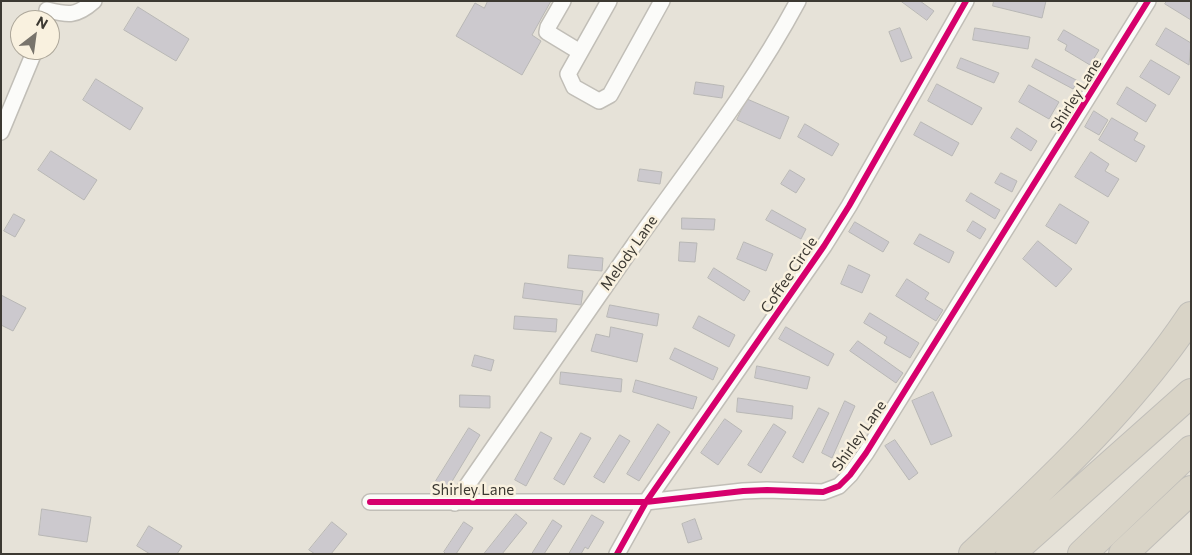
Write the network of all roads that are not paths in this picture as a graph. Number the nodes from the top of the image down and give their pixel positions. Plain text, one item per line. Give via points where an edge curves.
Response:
1 (94, 1) edge
2 (563, 1) edge
3 (662, 1) edge
4 (798, 1) edge
5 (966, 1) edge
6 (1148, 1) edge
7 (608, 2) edge
8 (60, 13) edge
9 (580, 52) junction
10 (31, 60) edge
11 (1, 132) edge
12 (1191, 316) edge
13 (1191, 393) edge
14 (1191, 450) edge
15 (1191, 490) edge
16 (370, 502) dead end
17 (646, 502) junction
18 (455, 503) junction
19 (618, 554) edge
20 (973, 554) edge
21 (1010, 554) edge
22 (1082, 554) edge
23 (1123, 554) edge

1 - 8 street via 84,10 70,15
2 - 9 street via 547,32
3 - 9 street via 610,95 598,101 574,87 568,74
4 - 18 street, Melody Lane via 720,125
5 - 17 street, Coffee Circle via 824,246
6 - 17 street, Shirley Lane via 866,453 839,486 823,492 743,491
7 - 9 street
10 - 11 street
12 - 20 highway via 1106,424
13 - 21 highway
14 - 22 highway
15 - 23 highway
16 - 18 street, Shirley Lane
17 - 18 street, Shirley Lane
17 - 19 street, Coffee Circle

